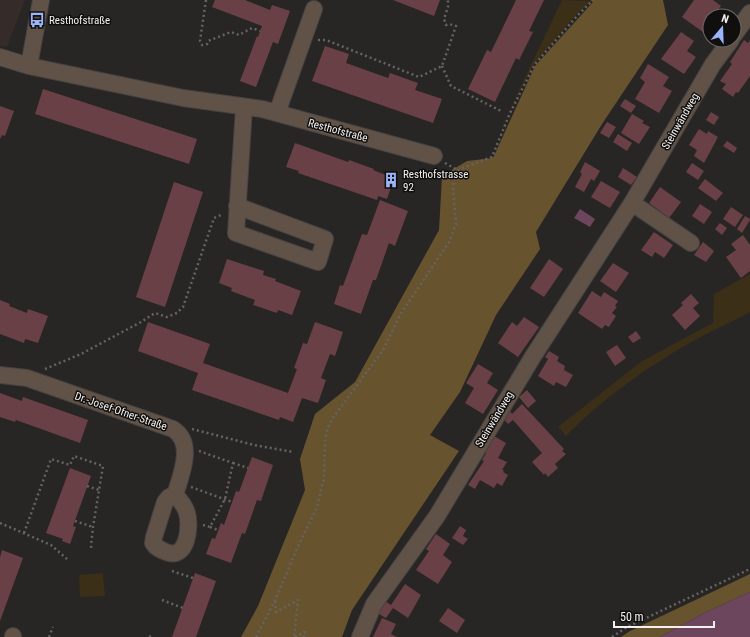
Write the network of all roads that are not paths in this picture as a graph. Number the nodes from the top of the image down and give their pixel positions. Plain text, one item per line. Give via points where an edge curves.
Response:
1 (41, 0) edge
2 (314, 9) dead end
3 (750, 13) edge
4 (742, 24) edge
5 (724, 48) edge
6 (0, 57) edge
7 (29, 66) junction
8 (244, 107) junction
9 (277, 113) junction
10 (434, 156) dead end
11 (632, 203) junction
12 (237, 206) junction
13 (691, 243) dead end
14 (0, 375) edge
15 (177, 497) junction
16 (360, 637) edge

1 - 7 street
2 - 9 street
3 - 4 street
5 - 11 street, Steinwändweg
6 - 7 street, Resthofstraße
7 - 8 street, Resthofstraße via 183,98
8 - 9 street, Resthofstraße
8 - 12 street
9 - 10 street, Resthofstraße
11 - 13 street
11 - 16 street, Steinwändweg via 532,358 437,516 374,604
12 - 12 street via 236,233 318,262 325,239
14 - 15 street, Dr.-Josef-Ofner-Straße via 27,378 173,429 182,439 186,450
15 - 15 street, Dr.-Josef-Ofner-Straße via 169,497 165,502 153,544 171,554 180,551 190,526 187,512

